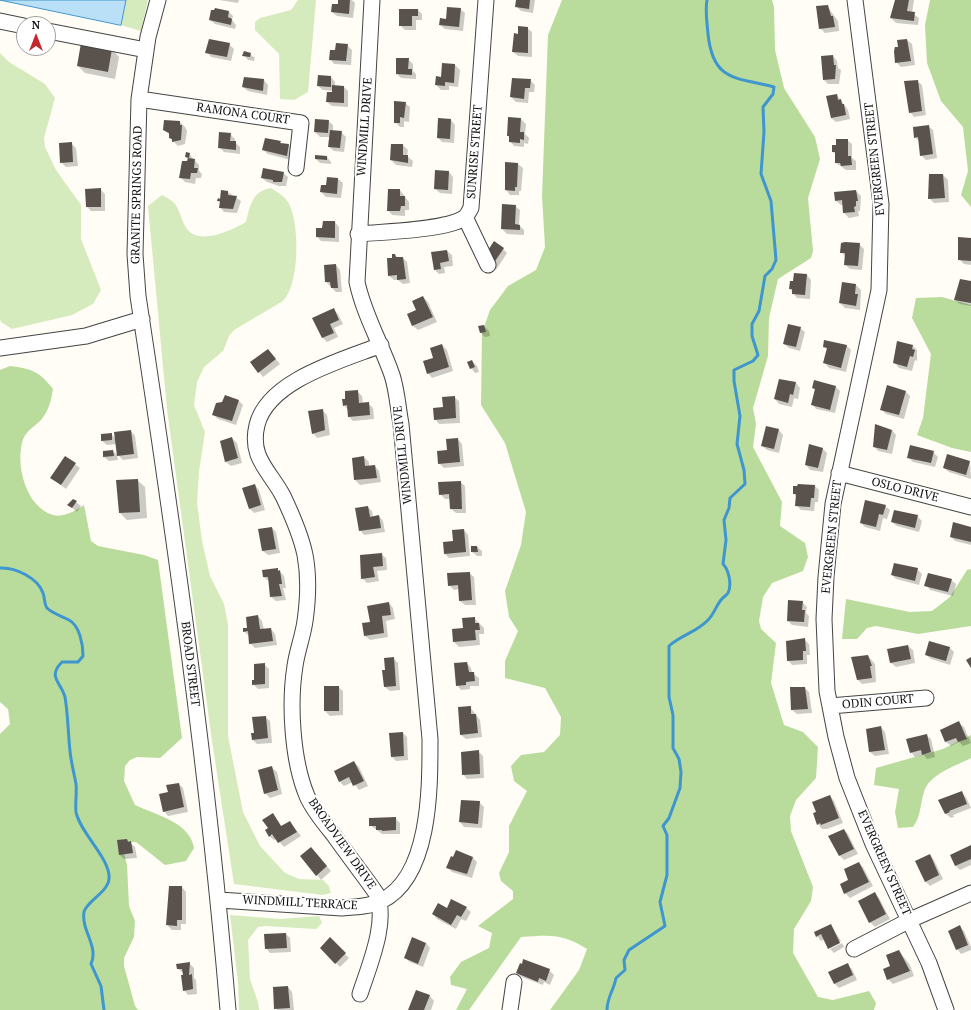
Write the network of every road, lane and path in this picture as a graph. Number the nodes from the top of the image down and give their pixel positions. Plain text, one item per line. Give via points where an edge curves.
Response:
1 (158, 0) edge
2 (372, 0) edge
3 (486, 0) edge
4 (855, 0) edge
5 (0, 21) edge
6 (16, 24) edge
7 (56, 33) edge
8 (146, 50) junction
9 (139, 99) junction
10 (296, 168) dead end
11 (465, 217) junction
12 (358, 234) junction
13 (488, 265) dead end
14 (142, 319) junction
15 (381, 345) junction
16 (0, 348) edge
17 (839, 473) junction
18 (971, 507) edge
19 (926, 698) dead end
20 (830, 706) junction
21 (971, 893) edge
22 (219, 900) junction
23 (380, 902) junction
24 (910, 920) junction
25 (854, 949) dead end
26 (514, 982) dead end
27 (360, 994) dead end
28 (228, 1010) edge
29 (510, 1010) edge
30 (946, 1010) edge

1 - 8 street, GRANITE SPRINGS ROAD
2 - 12 street, WINDMILL DRIVE
3 - 11 street, SUNRISE STREET via 471,208
4 - 17 street, EVERGREEN STREET via 877,158 881,242 879,290
5 - 6 street
7 - 8 street
8 - 9 street, GRANITE SPRINGS ROAD
9 - 10 street, RAMONA COURT via 301,123
9 - 14 street, GRANITE SPRINGS ROAD via 135,254
11 - 12 street via 454,223 425,228
11 - 13 street
12 - 15 street, WINDMILL DRIVE via 357,282 361,303
14 - 16 street via 86,336
14 - 22 street, BROAD STREET via 179,580
15 - 23 street, WINDMILL DRIVE via 392,377 401,424 430,739 430,772 420,849 407,876 391,895
15 - 23 street, BROADVIEW DRIVE via 305,375 276,396 262,413 257,425 256,444 259,459 282,495 296,527 304,555 307,582 305,622 295,666 291,709 300,774 307,797
17 - 18 street, OSLO DRIVE
17 - 20 street, EVERGREEN STREET via 832,511 824,619
19 - 20 street, ODIN COURT
20 - 24 street, EVERGREEN STREET via 847,778 874,844
21 - 24 street
22 - 23 street, WINDMILL TERRACE via 342,908 362,907
22 - 28 street, BROAD STREET
23 - 27 street via 381,916 374,950
24 - 25 street
24 - 30 street, EVERGREEN STREET
26 - 29 street

